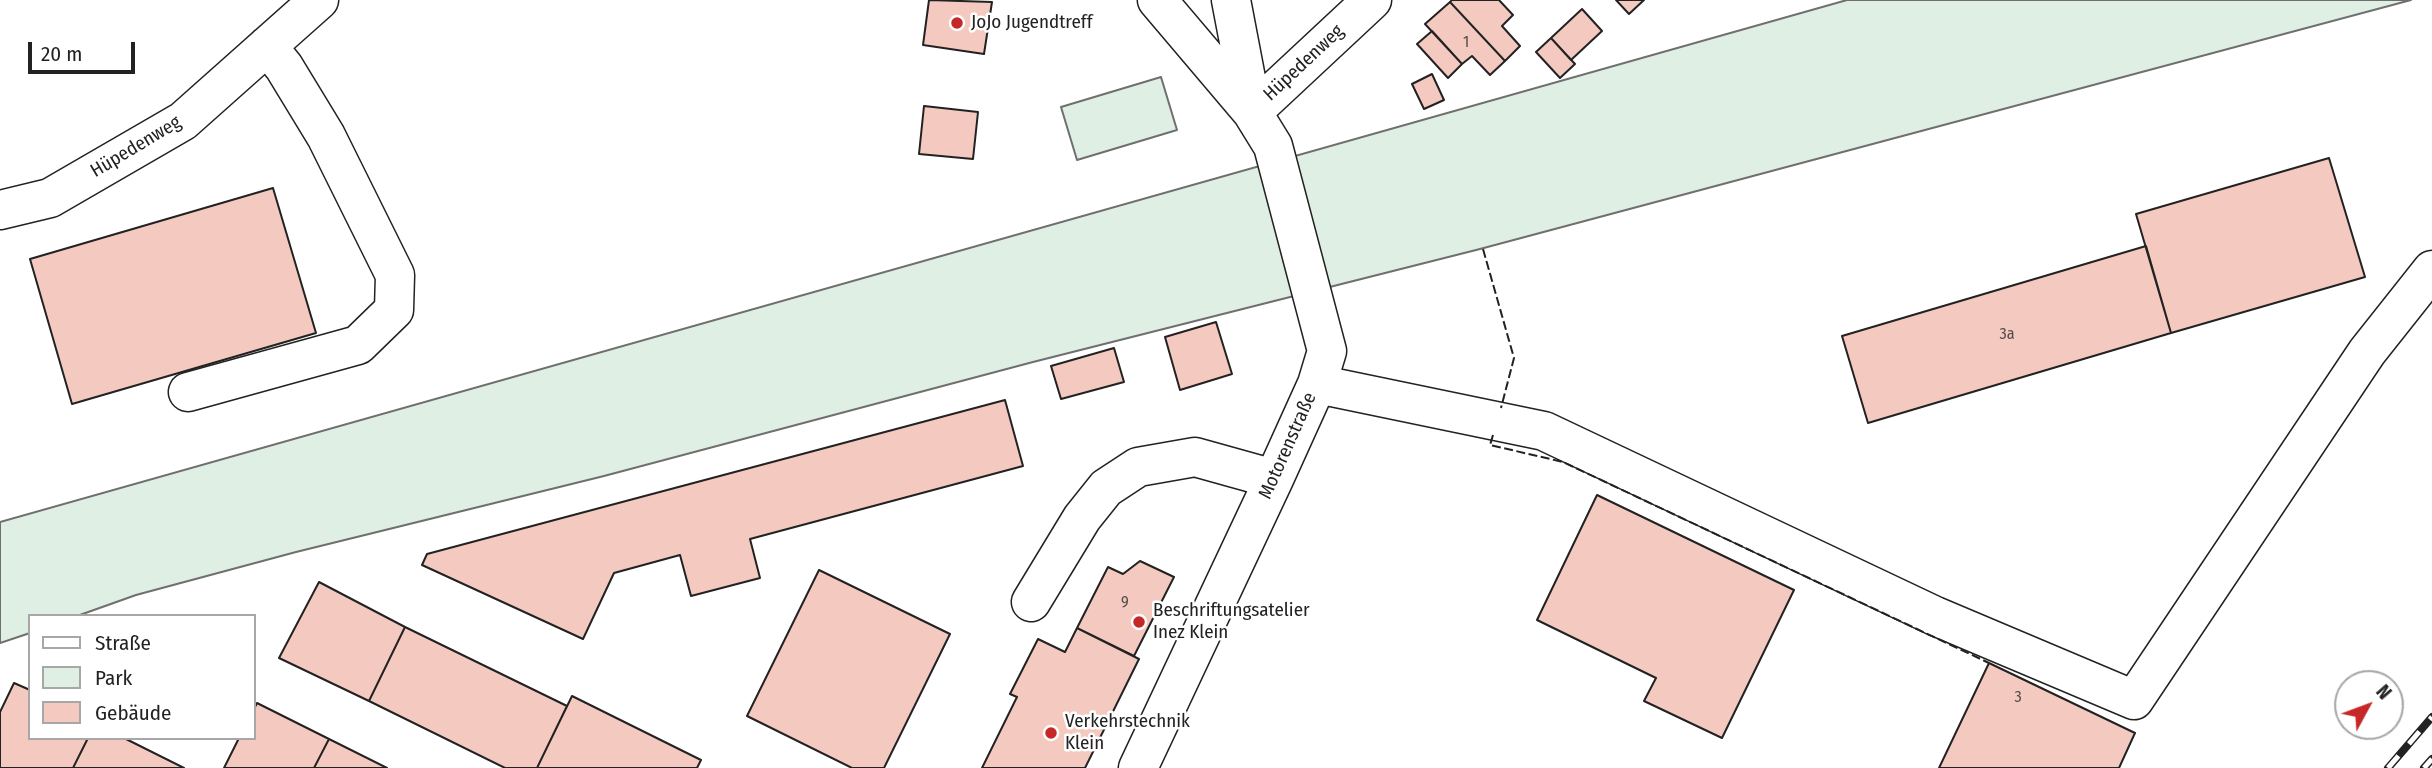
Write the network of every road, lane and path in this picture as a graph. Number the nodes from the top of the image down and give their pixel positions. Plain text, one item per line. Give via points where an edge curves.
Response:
1 (318, 0) edge
2 (1157, 0) edge
3 (1231, 0) edge
4 (1372, 0) edge
5 (267, 46) junction
6 (1252, 112) junction
7 (0, 209) edge
8 (2432, 270) edge
9 (1317, 384) junction
10 (188, 392) dead end
11 (1274, 479) junction
12 (1031, 602) dead end
13 (1138, 768) edge

1 - 5 street, Hüpedenweg
2 - 6 street, Hüpedenweg
3 - 6 street
4 - 6 street, Hüpedenweg
5 - 7 street, Hüpedenweg via 183,121 50,198
5 - 10 street via 326,136 395,275 394,310 359,345
6 - 9 street, Motorenstraße via 1273,146 1327,351
8 - 9 street via 2367,352 2134,700 1935,616 1544,431
9 - 11 street, Motorenstraße
11 - 12 street via 1195,457 1138,467 1106,488 1082,518
11 - 13 street, Motorenstraße

